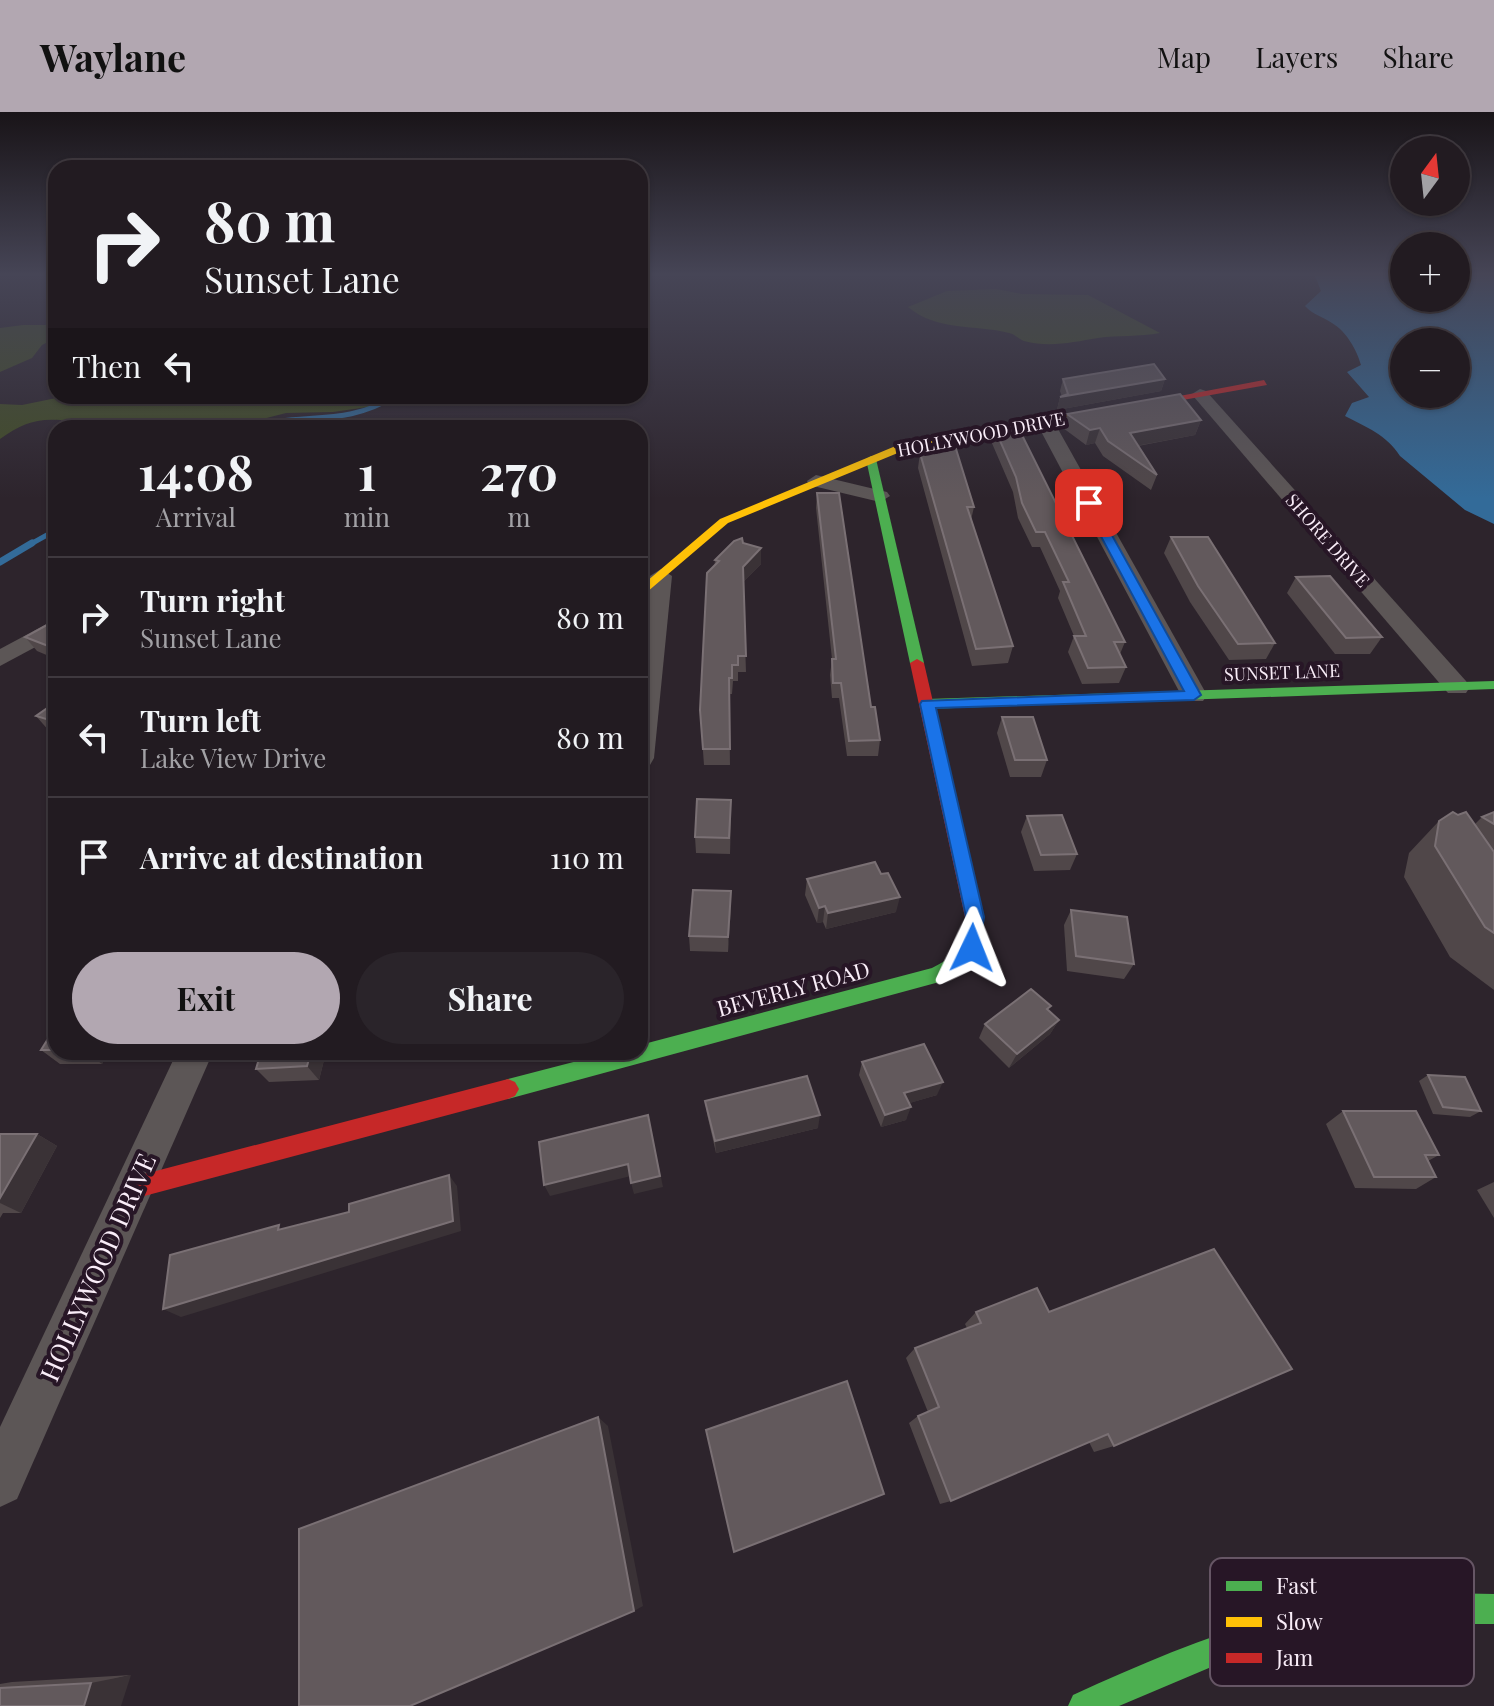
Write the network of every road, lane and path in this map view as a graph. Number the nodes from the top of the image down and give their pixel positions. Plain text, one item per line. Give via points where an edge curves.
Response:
1 (1264, 383) dead end
2 (1200, 394) junction
3 (1044, 420) junction
4 (871, 459) junction
5 (816, 481) junction
6 (880, 496) junction
7 (661, 576) junction
8 (648, 587) edge
9 (48, 631) edge
10 (648, 643) edge
11 (0, 659) edge
12 (1494, 685) edge
13 (1457, 687) junction
14 (1194, 695) junction
15 (927, 704) junction
16 (648, 1047) edge
17 (191, 1060) edge
18 (597, 1060) edge
19 (133, 1188) junction
20 (0, 1482) edge
21 (1474, 1608) edge
22 (1494, 1609) edge
23 (1210, 1655) edge
24 (1084, 1706) edge

1 - 2 street, HOLLYWOOD DRIVE
2 - 3 street, HOLLYWOOD DRIVE
2 - 13 street, SHORE DRIVE
3 - 4 street, HOLLYWOOD DRIVE via 923,442
3 - 14 street
4 - 5 street, HOLLYWOOD DRIVE
4 - 6 street, BEVERLY ROAD
5 - 6 street
5 - 7 street, HOLLYWOOD DRIVE via 724,521
6 - 15 street, BEVERLY ROAD
7 - 8 street, HOLLYWOOD DRIVE
7 - 10 street
9 - 11 street
12 - 13 street, SUNSET LANE
13 - 14 street, SUNSET LANE
14 - 15 street, SUNSET LANE
15 - 16 street, BEVERLY ROAD via 975,917 975,934 964,960 936,975
17 - 19 street, HOLLYWOOD DRIVE
18 - 19 street, BEVERLY ROAD
19 - 20 street, HOLLYWOOD DRIVE
21 - 22 street
23 - 24 street

